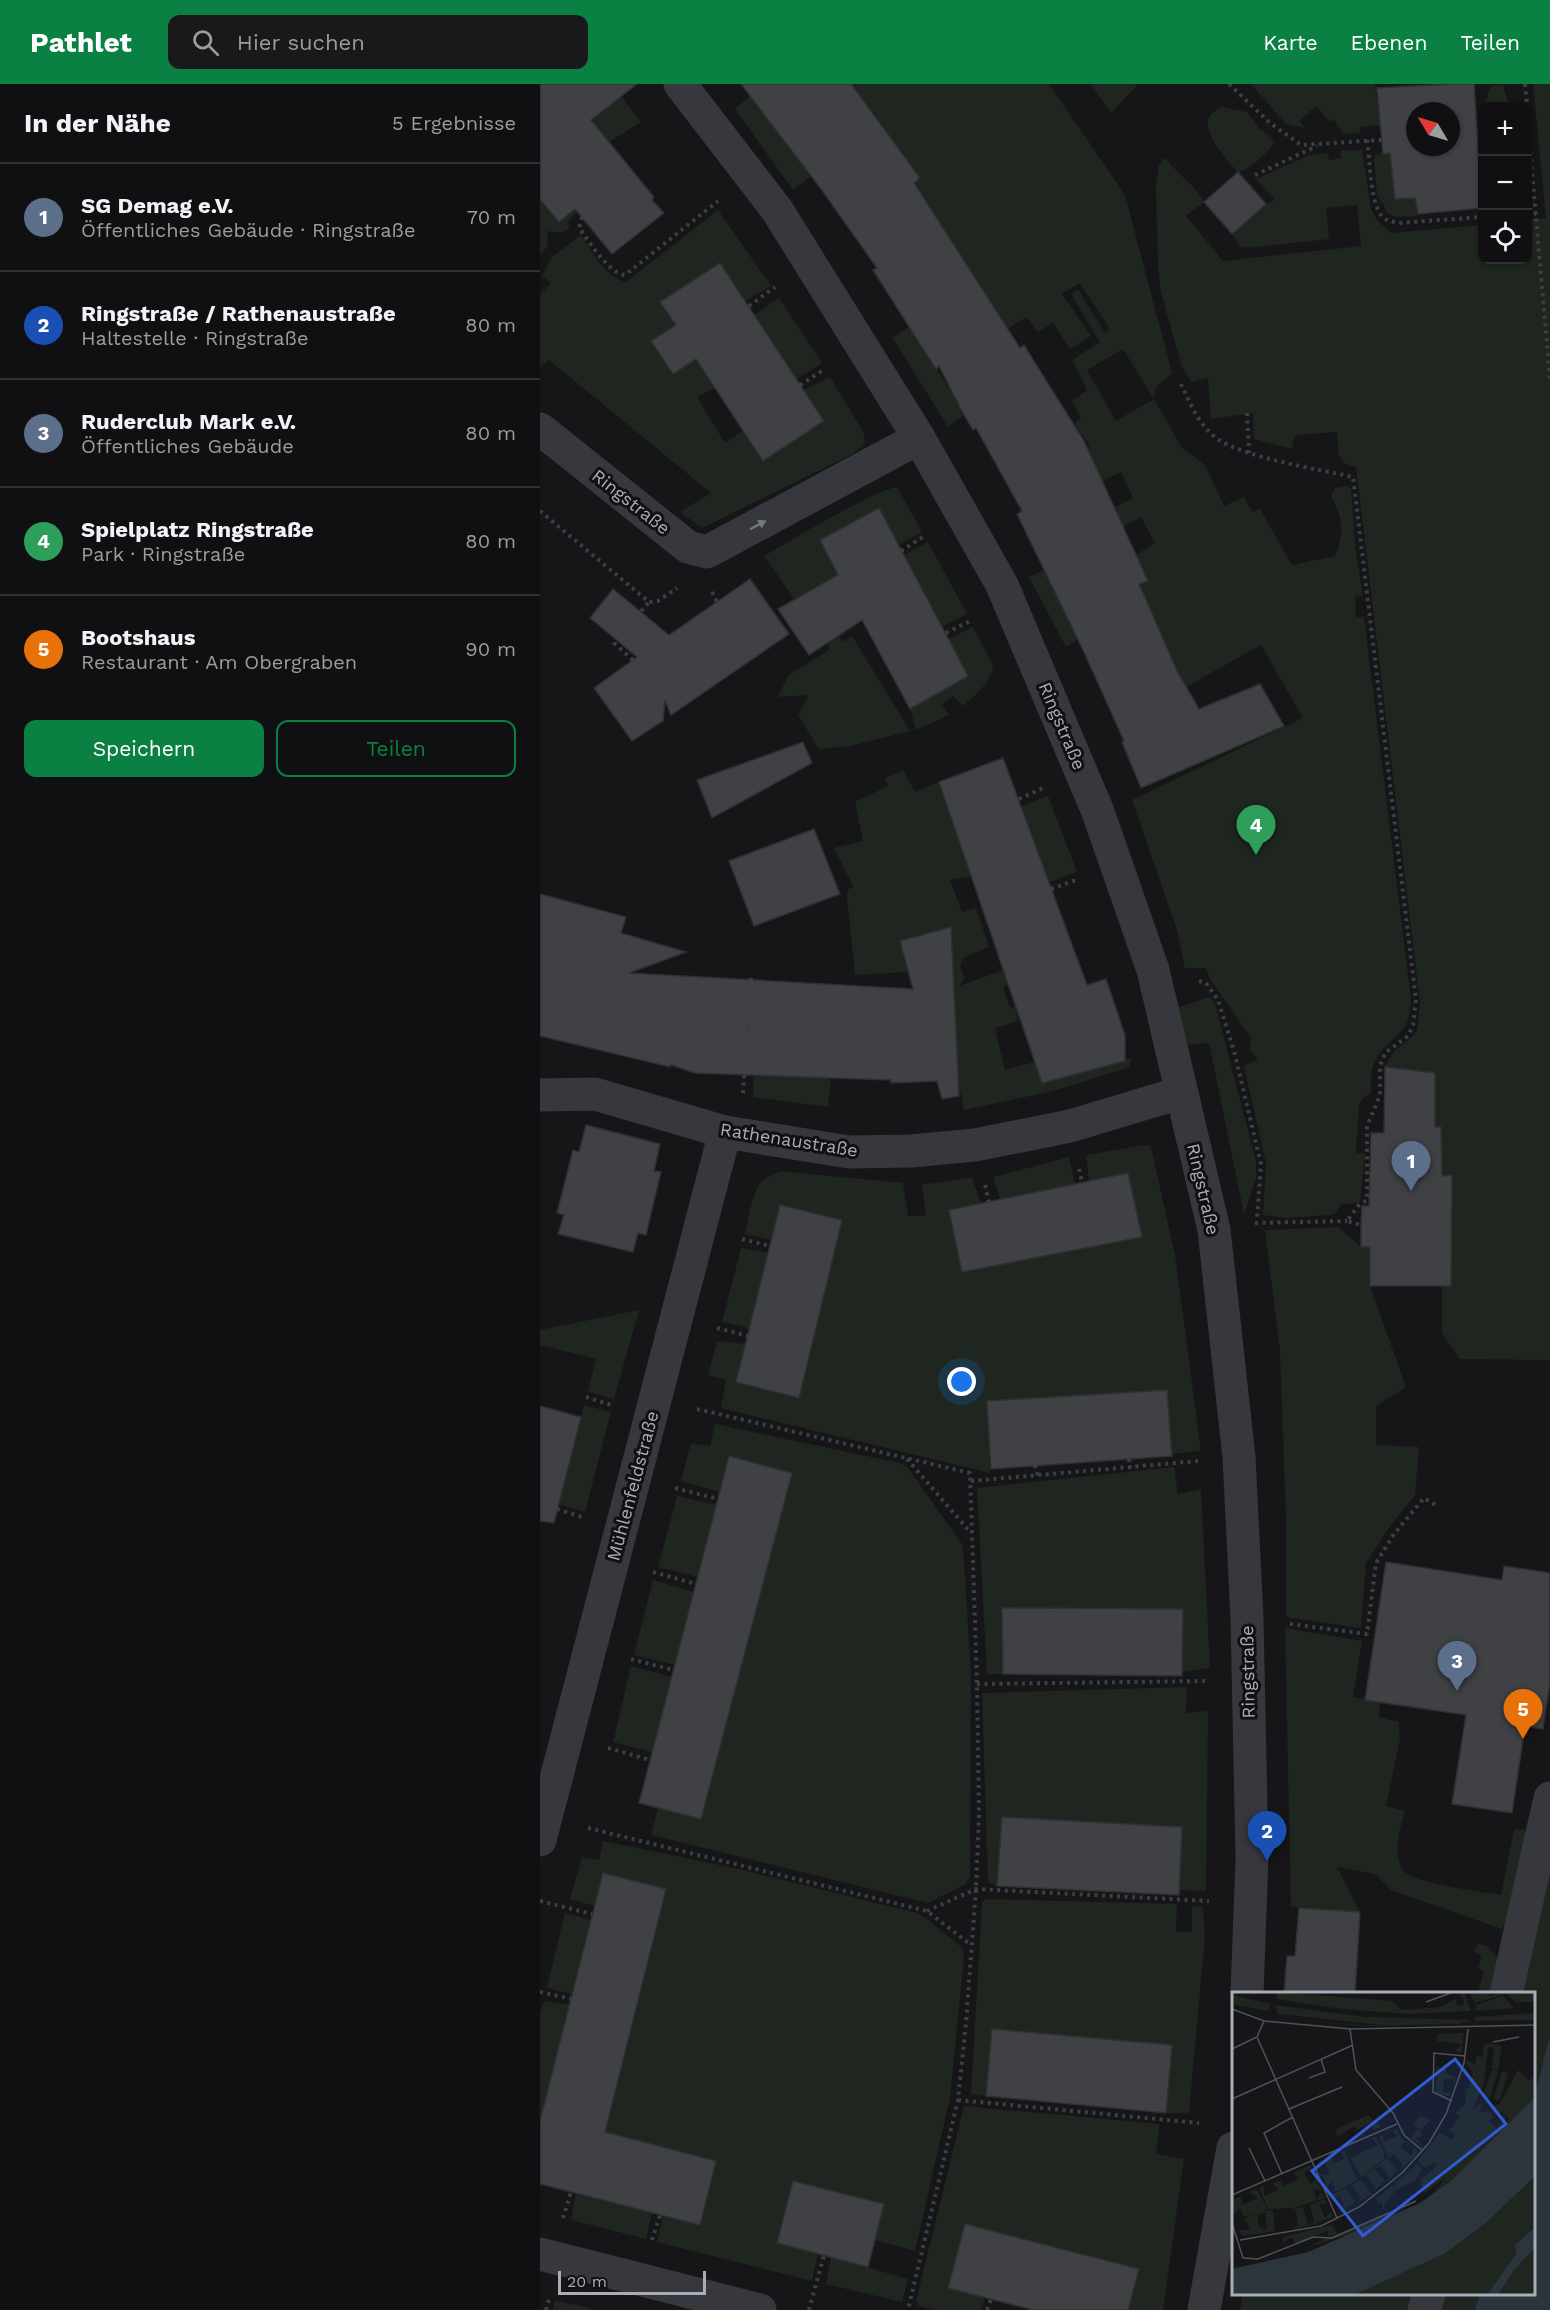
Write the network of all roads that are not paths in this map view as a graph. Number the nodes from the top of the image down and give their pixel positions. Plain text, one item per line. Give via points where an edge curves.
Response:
1 (680, 84) edge
2 (540, 429) edge
3 (920, 438) junction
4 (1180, 1093) junction
5 (540, 1095) edge
6 (733, 1133) junction
7 (1550, 1798) edge
8 (543, 1829) edge
9 (1247, 1992) edge
10 (1506, 1992) edge
11 (1232, 2154) edge
12 (540, 2254) edge
13 (1429, 2295) edge
14 (760, 2310) edge
15 (1204, 2310) edge
16 (1424, 2310) edge

1 - 3 street, Ringstraße via 777,210
2 -> 3 street, Ringstraße via 688,547 707,552
3 - 4 street, Ringstraße via 1009,601 1098,812 1153,970
4 - 6 street, Rathenaustraße via 1070,1126 975,1145 911,1151 849,1152
4 - 9 street, Ringstraße via 1214,1230 1239,1457 1252,1858
5 - 6 street, Rathenaustraße via 595,1094
6 - 8 street, Mühlenfeldstraße via 655,1399
7 - 10 street
11 - 15 street
12 - 14 street
13 - 16 street

